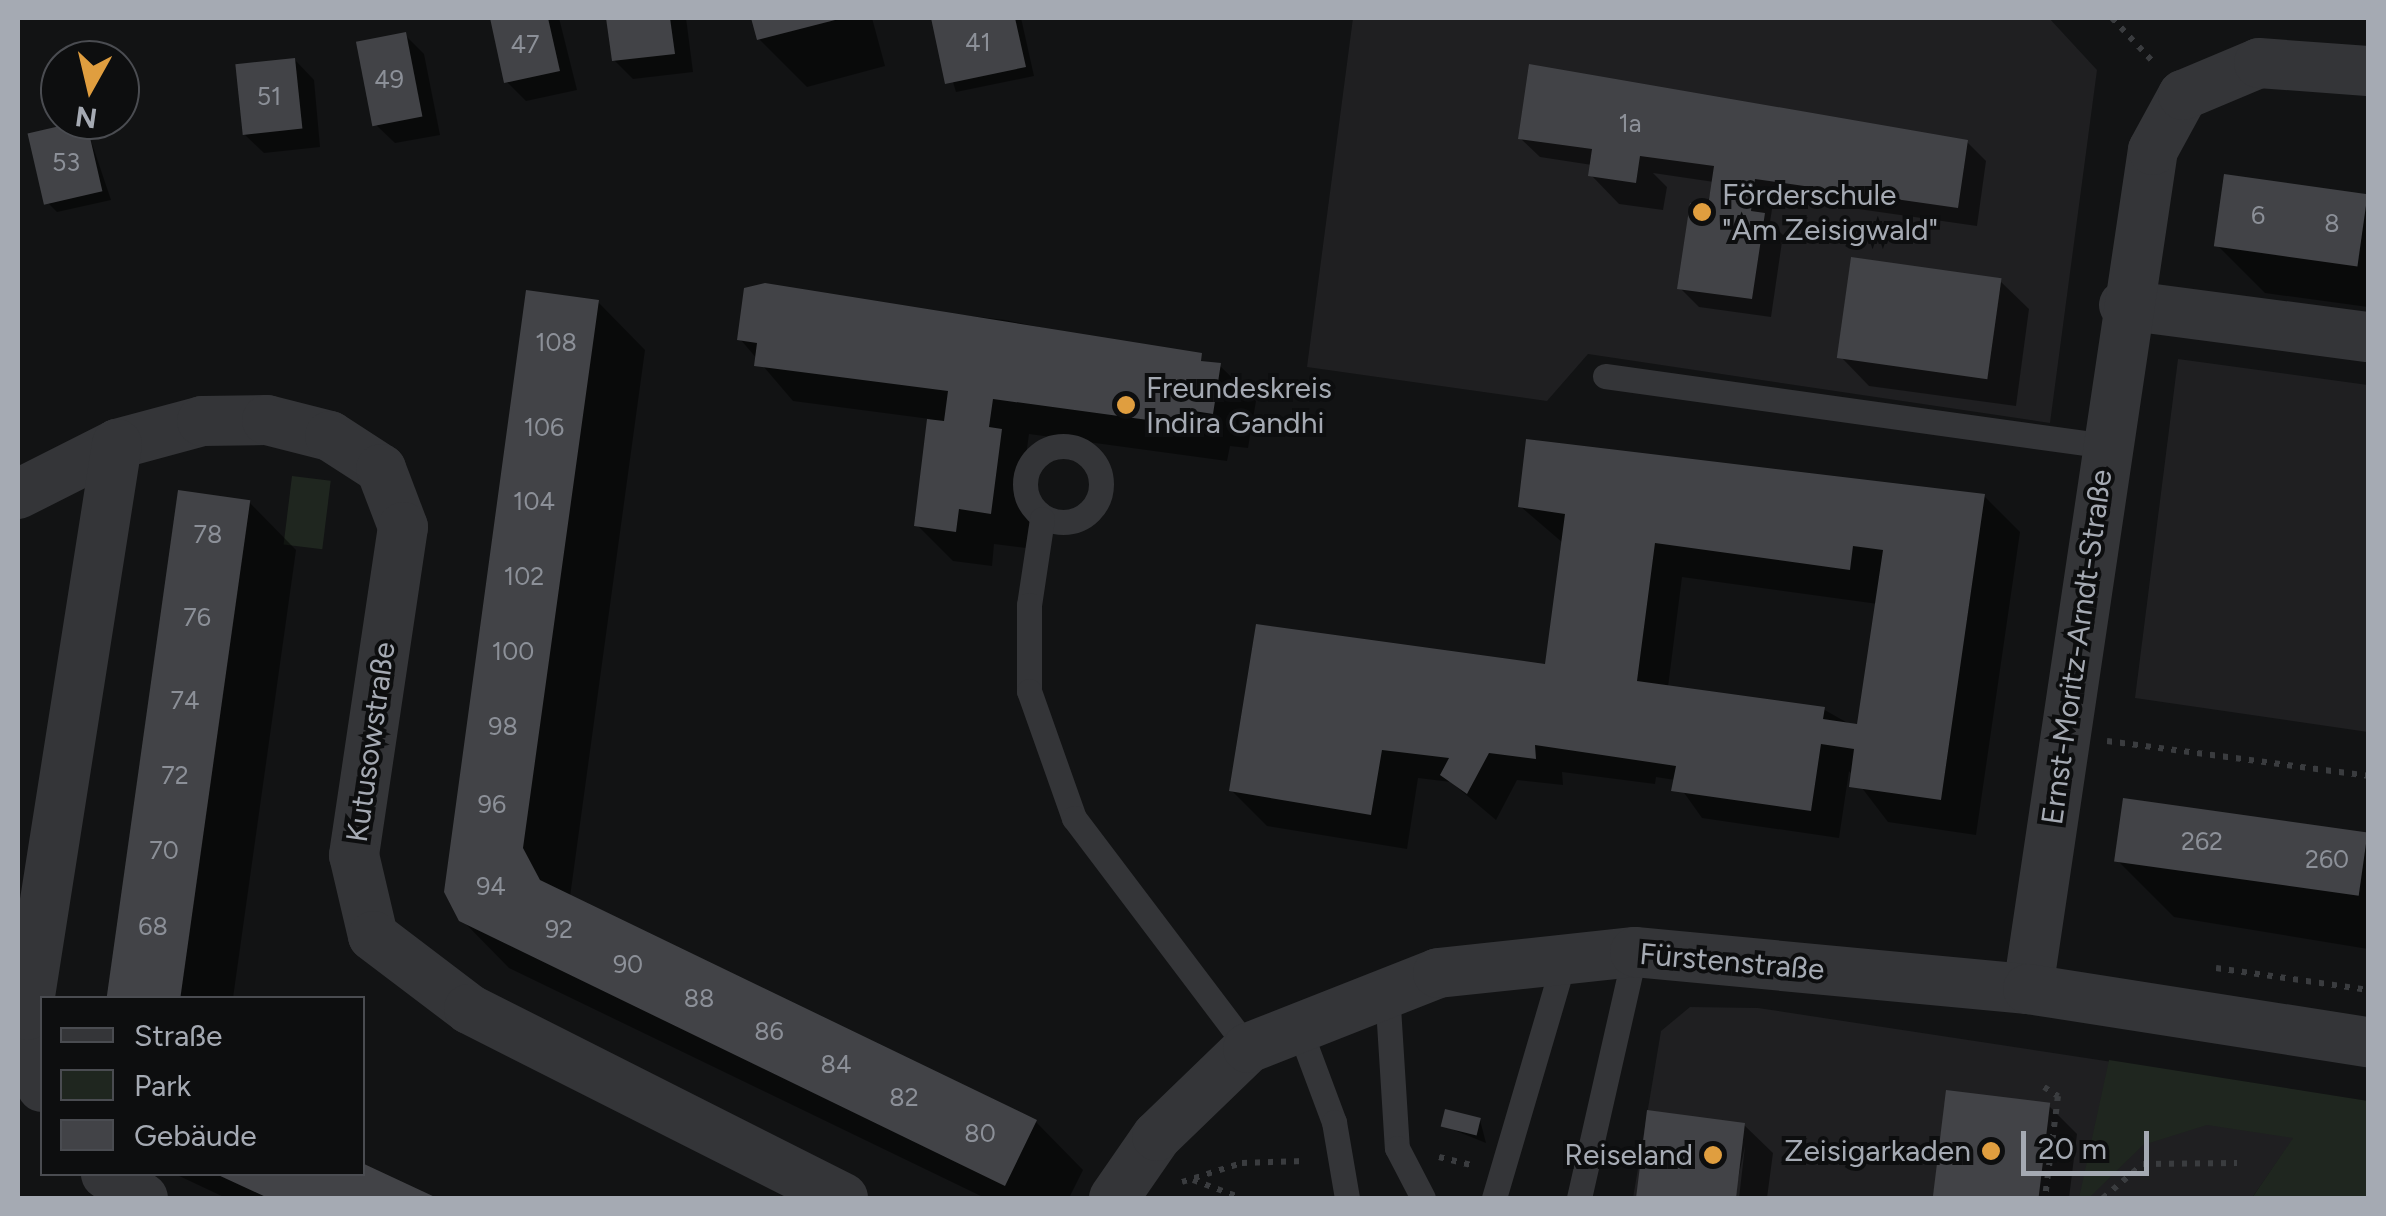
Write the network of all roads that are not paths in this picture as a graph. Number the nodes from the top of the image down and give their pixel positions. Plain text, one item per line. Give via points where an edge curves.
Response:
1 (2368, 71) edge
2 (2124, 305) junction
3 (2368, 337) edge
4 (1605, 376) dead end
5 (117, 444) junction
6 (2106, 446) junction
7 (18, 494) edge
8 (1042, 519) dead end
9 (1635, 952) junction
10 (1564, 960) junction
11 (2028, 989) junction
12 (1386, 992) junction
13 (1297, 1023) junction
14 (2368, 1042) edge
15 (1248, 1048) junction
16 (40, 1077) edge
17 (109, 1176) edge
18 (143, 1198) edge
19 (843, 1198) edge
20 (1114, 1198) edge
21 (1347, 1198) edge
22 (1423, 1198) edge
23 (1494, 1198) edge
24 (1580, 1198) edge

1 - 2 street, Ernst-Moritz-Arndt-Straße via 2259,63 2183,95 2153,150
2 - 3 street
2 - 6 street, Ernst-Moritz-Arndt-Straße
4 - 6 lane
5 - 7 street, Kutusowstraße
5 - 16 street via 28,1015
5 - 19 street, Kutusowstraße via 202,420 266,420 330,436 382,469 402,527 354,855 373,936 470,1009
6 - 11 street, Ernst-Moritz-Arndt-Straße
8 - 15 lane via 1028,605 1029,692 1074,818
9 - 10 street, Fürstenstraße
9 - 11 street, Fürstenstraße
9 - 24 lane
10 - 12 street, Fürstenstraße via 1438,973
10 - 23 lane
11 - 14 street, Fürstenstraße
12 - 13 street, Fürstenstraße
12 - 22 lane via 1397,1148
13 - 15 street, Fürstenstraße
13 - 21 lane via 1334,1122
15 - 20 street, Fürstenstraße via 1157,1136
17 - 18 street

